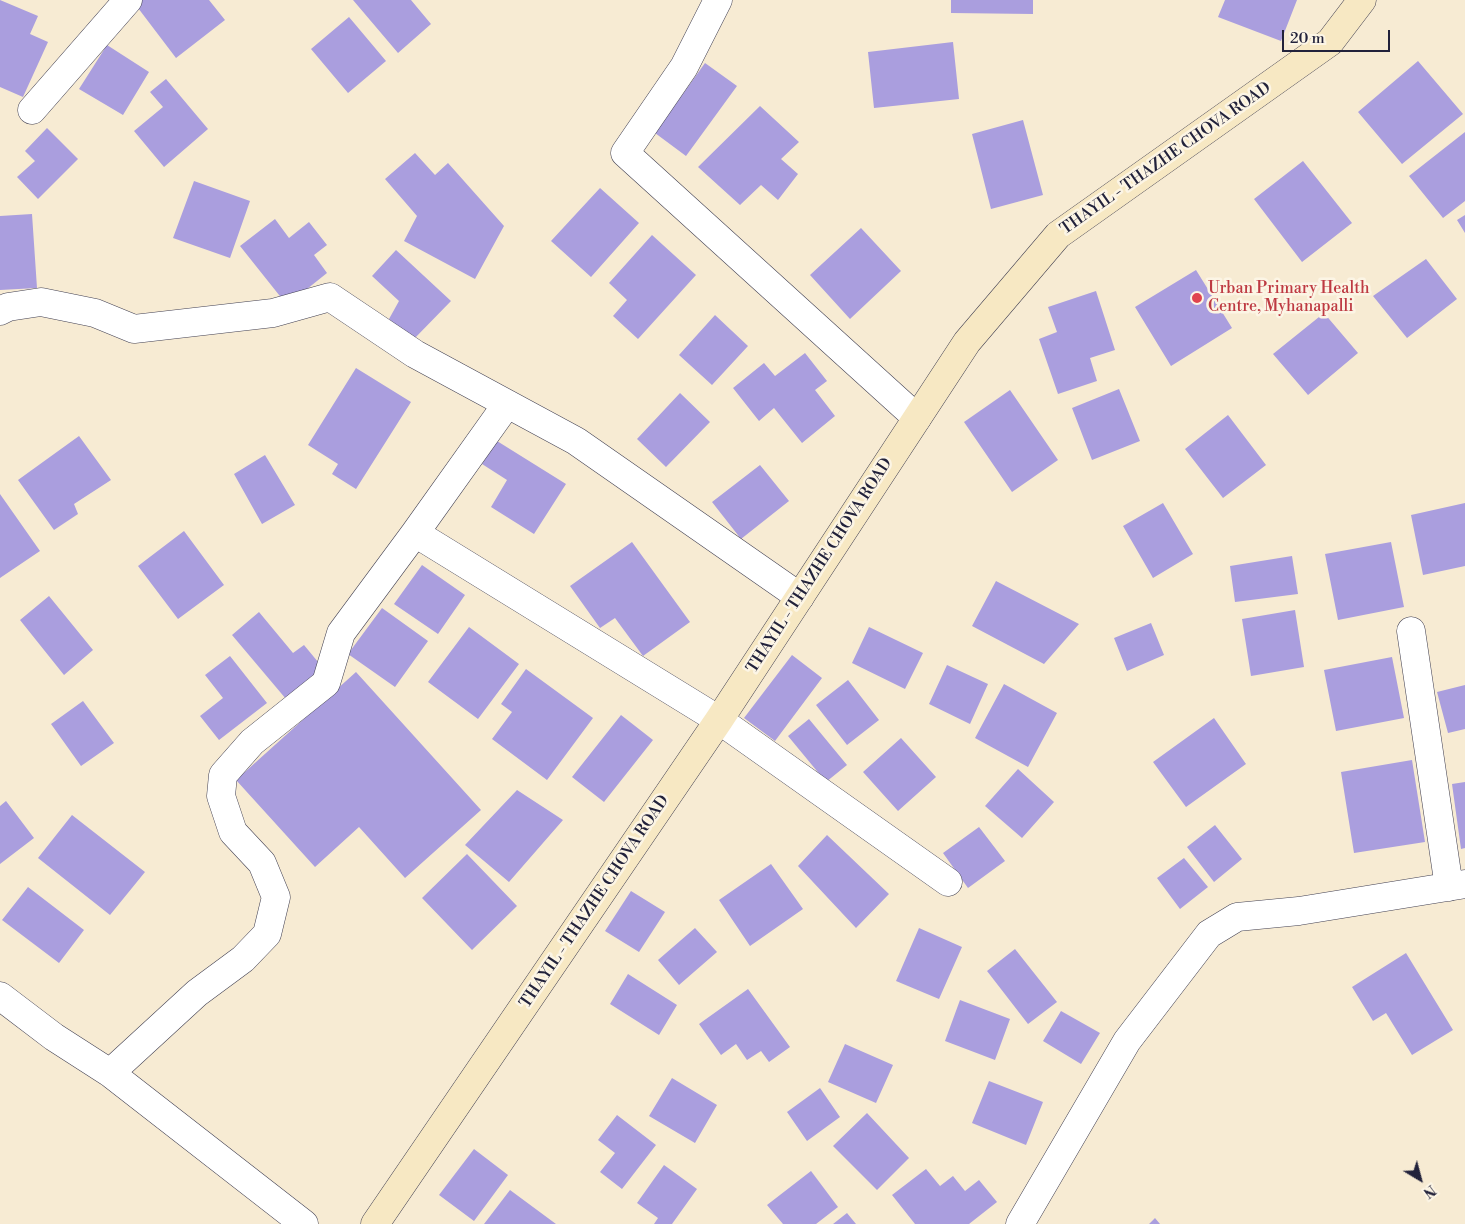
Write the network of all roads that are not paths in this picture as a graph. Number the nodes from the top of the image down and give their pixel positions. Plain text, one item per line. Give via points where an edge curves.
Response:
1 (128, 0) edge
2 (718, 0) edge
3 (1362, 0) edge
4 (32, 110) dead end
5 (0, 311) edge
6 (507, 404) junction
7 (916, 418) junction
8 (415, 534) junction
9 (800, 597) junction
10 (1411, 631) dead end
11 (720, 720) junction
12 (948, 882) dead end
13 (1457, 886) edge
14 (0, 996) edge
15 (110, 1073) junction
16 (304, 1224) edge
17 (375, 1224) edge
18 (1020, 1224) edge

1 - 4 street
2 - 7 street via 684,67 625,153
3 - 7 street, THAYIL - THAZHE CHOVA ROAD via 1330,42 1058,235 967,342
5 - 6 street via 41,302 95,313 134,329 273,313 330,297 414,354
6 - 8 street
6 - 9 street via 576,441
7 - 9 street, THAYIL - THAZHE CHOVA ROAD
8 - 11 street
8 - 15 street via 341,633 326,683 252,742 223,775 221,796 233,832 262,863 276,897 266,934 243,959 197,993
9 - 11 street, THAYIL - THAZHE CHOVA ROAD
10 - 13 street
11 - 12 street
11 - 17 street, THAYIL - THAZHE CHOVA ROAD
13 - 18 street via 1299,911 1237,917 1209,934 1126,1041
14 - 15 street via 54,1037
15 - 16 street

